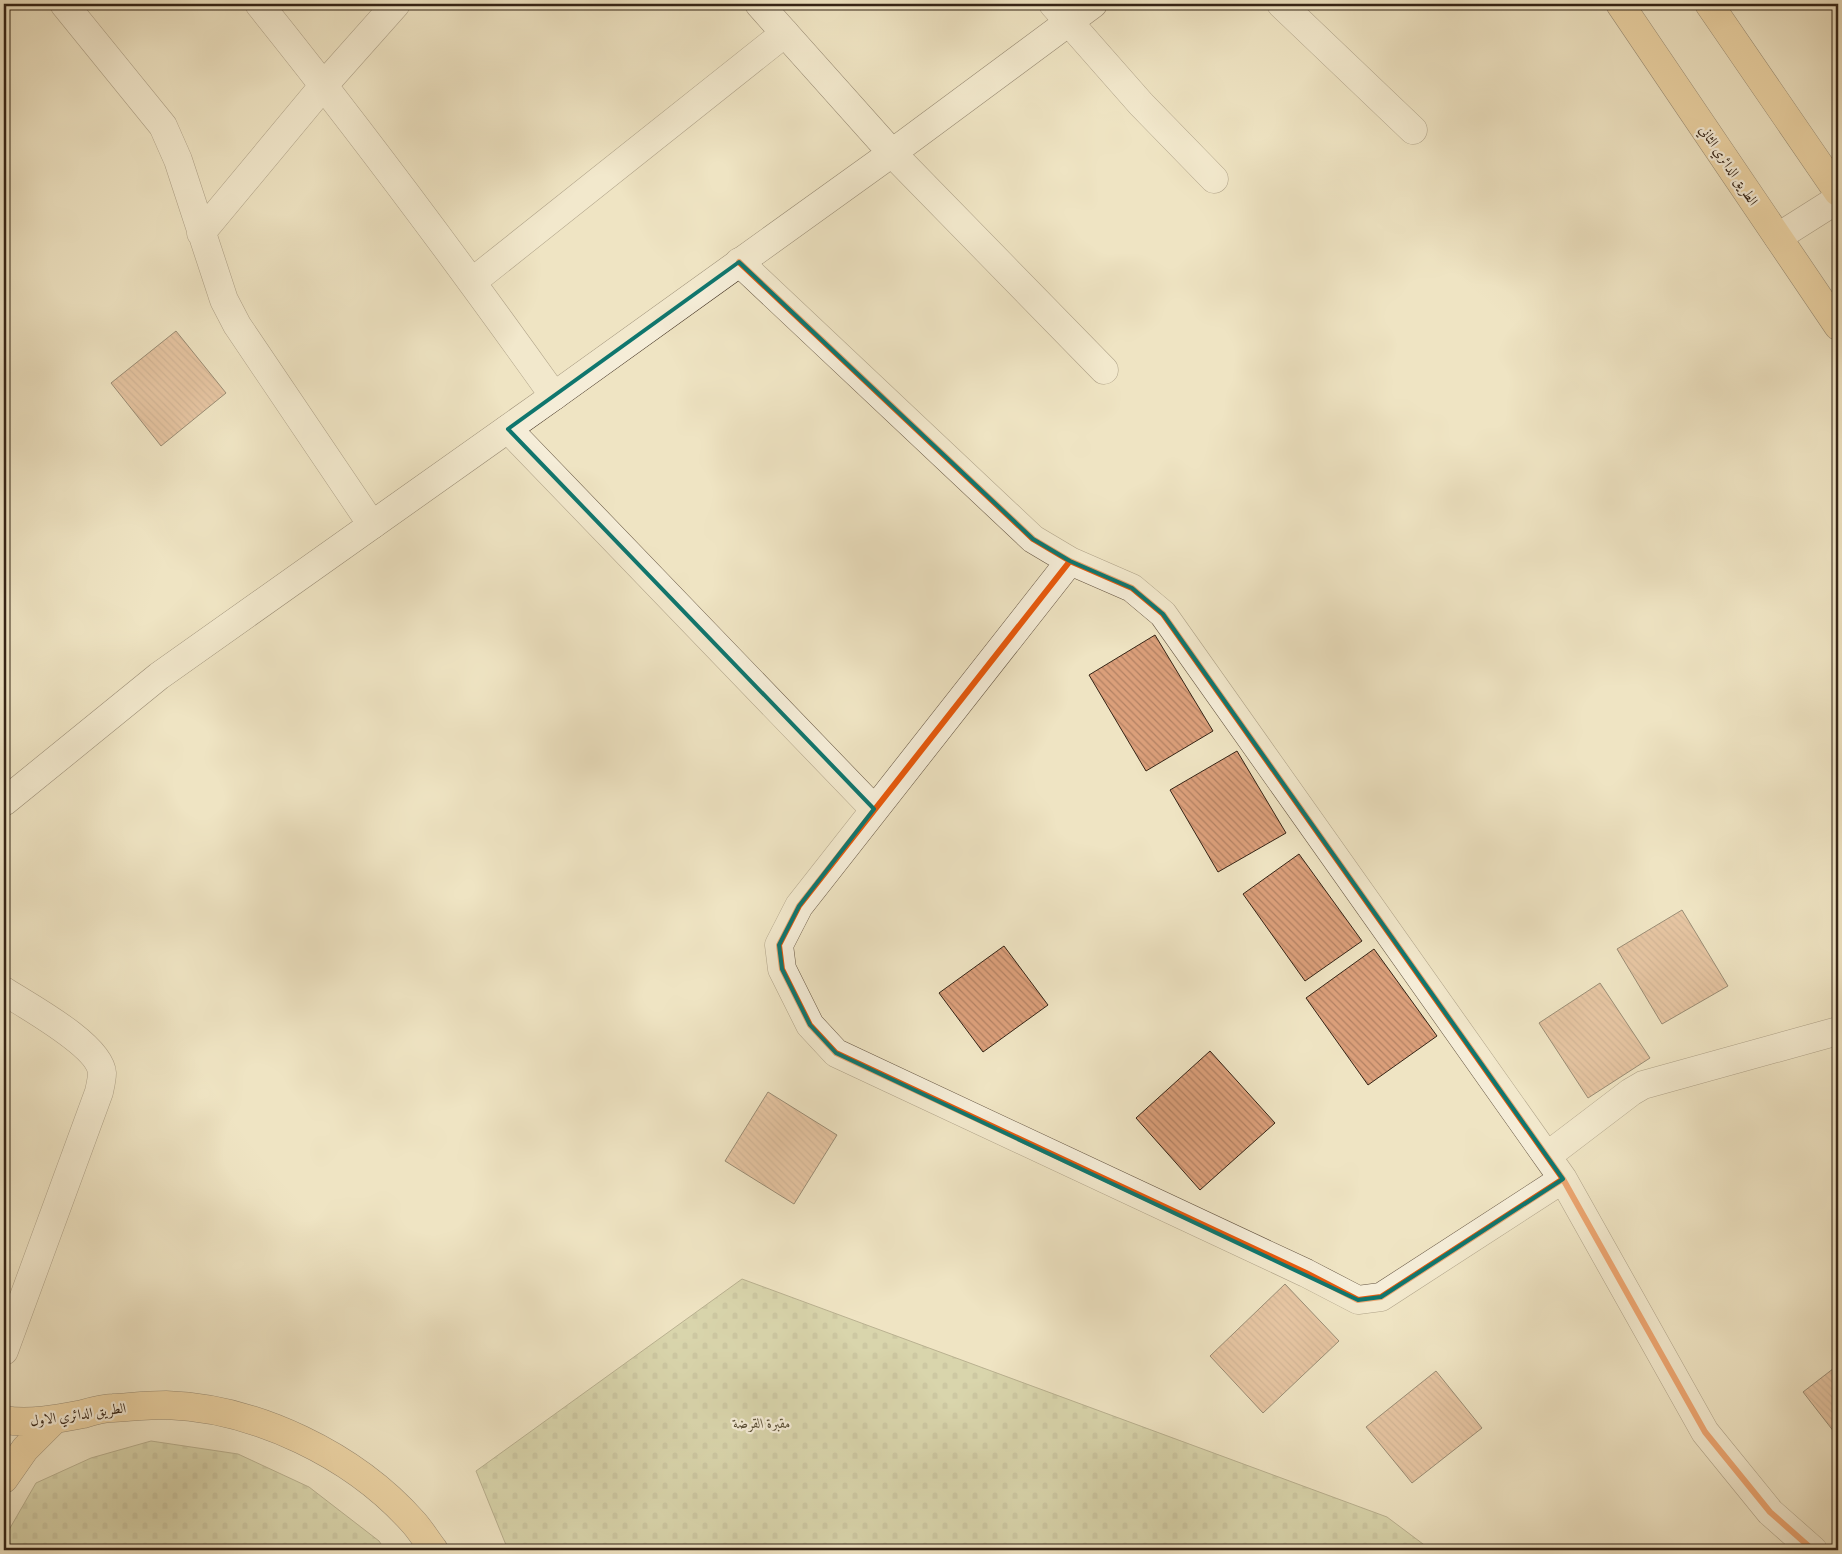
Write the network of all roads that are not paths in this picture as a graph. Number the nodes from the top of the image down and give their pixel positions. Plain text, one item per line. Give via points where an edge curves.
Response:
1 (64, 4) edge
2 (259, 4) edge
3 (396, 4) edge
4 (759, 4) edge
5 (1093, 4) edge
6 (1281, 4) edge
7 (1620, 4) edge
8 (1709, 4) edge
9 (1060, 13) edge
10 (785, 33) junction
11 (324, 84) junction
12 (1413, 130) dead end
13 (892, 153) junction
14 (1214, 179) dead end
15 (1838, 192) edge
16 (1838, 198) edge
17 (201, 232) junction
18 (1778, 237) junction
19 (739, 262) junction
20 (472, 282) junction
21 (1838, 326) edge
22 (1104, 370) dead end
23 (554, 396) junction
24 (508, 429) junction
25 (372, 525) junction
26 (1070, 561) junction
27 (4, 802) edge
28 (874, 809) junction
29 (4, 991) edge
30 (1838, 1031) edge
31 (1547, 1156) junction
32 (1563, 1179) junction
33 (4, 1350) edge
34 (4, 1420) edge
35 (54, 1420) junction
36 (4, 1479) edge
37 (434, 1550) edge
38 (1813, 1550) edge

1 - 17 street via 163,126 178,160
2 - 11 street
3 - 11 street
4 - 10 street
5 - 9 street
6 - 12 street
7 - 18 main road, الطريق الدائري الثاني
8 - 15 main road
9 - 13 street
9 - 14 street via 1141,104
10 - 13 street
10 - 20 street
11 - 17 street
11 - 20 street
13 - 19 street
13 - 22 street
16 - 18 street
17 - 25 street via 224,300 237,325
18 - 21 main road, الطريق الدائري الثاني
19 - 23 street
19 - 26 street via 1033,539
20 - 23 street
23 - 24 street
24 - 25 street
24 - 28 street
25 - 27 street via 159,676
26 - 28 street
26 - 31 street via 1132,588 1163,614
28 - 32 street via 799,906 779,945 782,969 810,1025 836,1053 1358,1300 1381,1297
29 - 33 street via 82,1043 95,1057 102,1072 99,1092
30 - 31 street via 1643,1085
31 - 32 street
32 - 38 street via 1705,1432 1770,1512
34 - 35 main road, الطريق الدائري الاول
35 - 36 main road via 25,1449
35 - 37 main road, الطريق الدائري الاول via 109,1408 166,1405 222,1412 276,1428 328,1453 374,1485 413,1523

